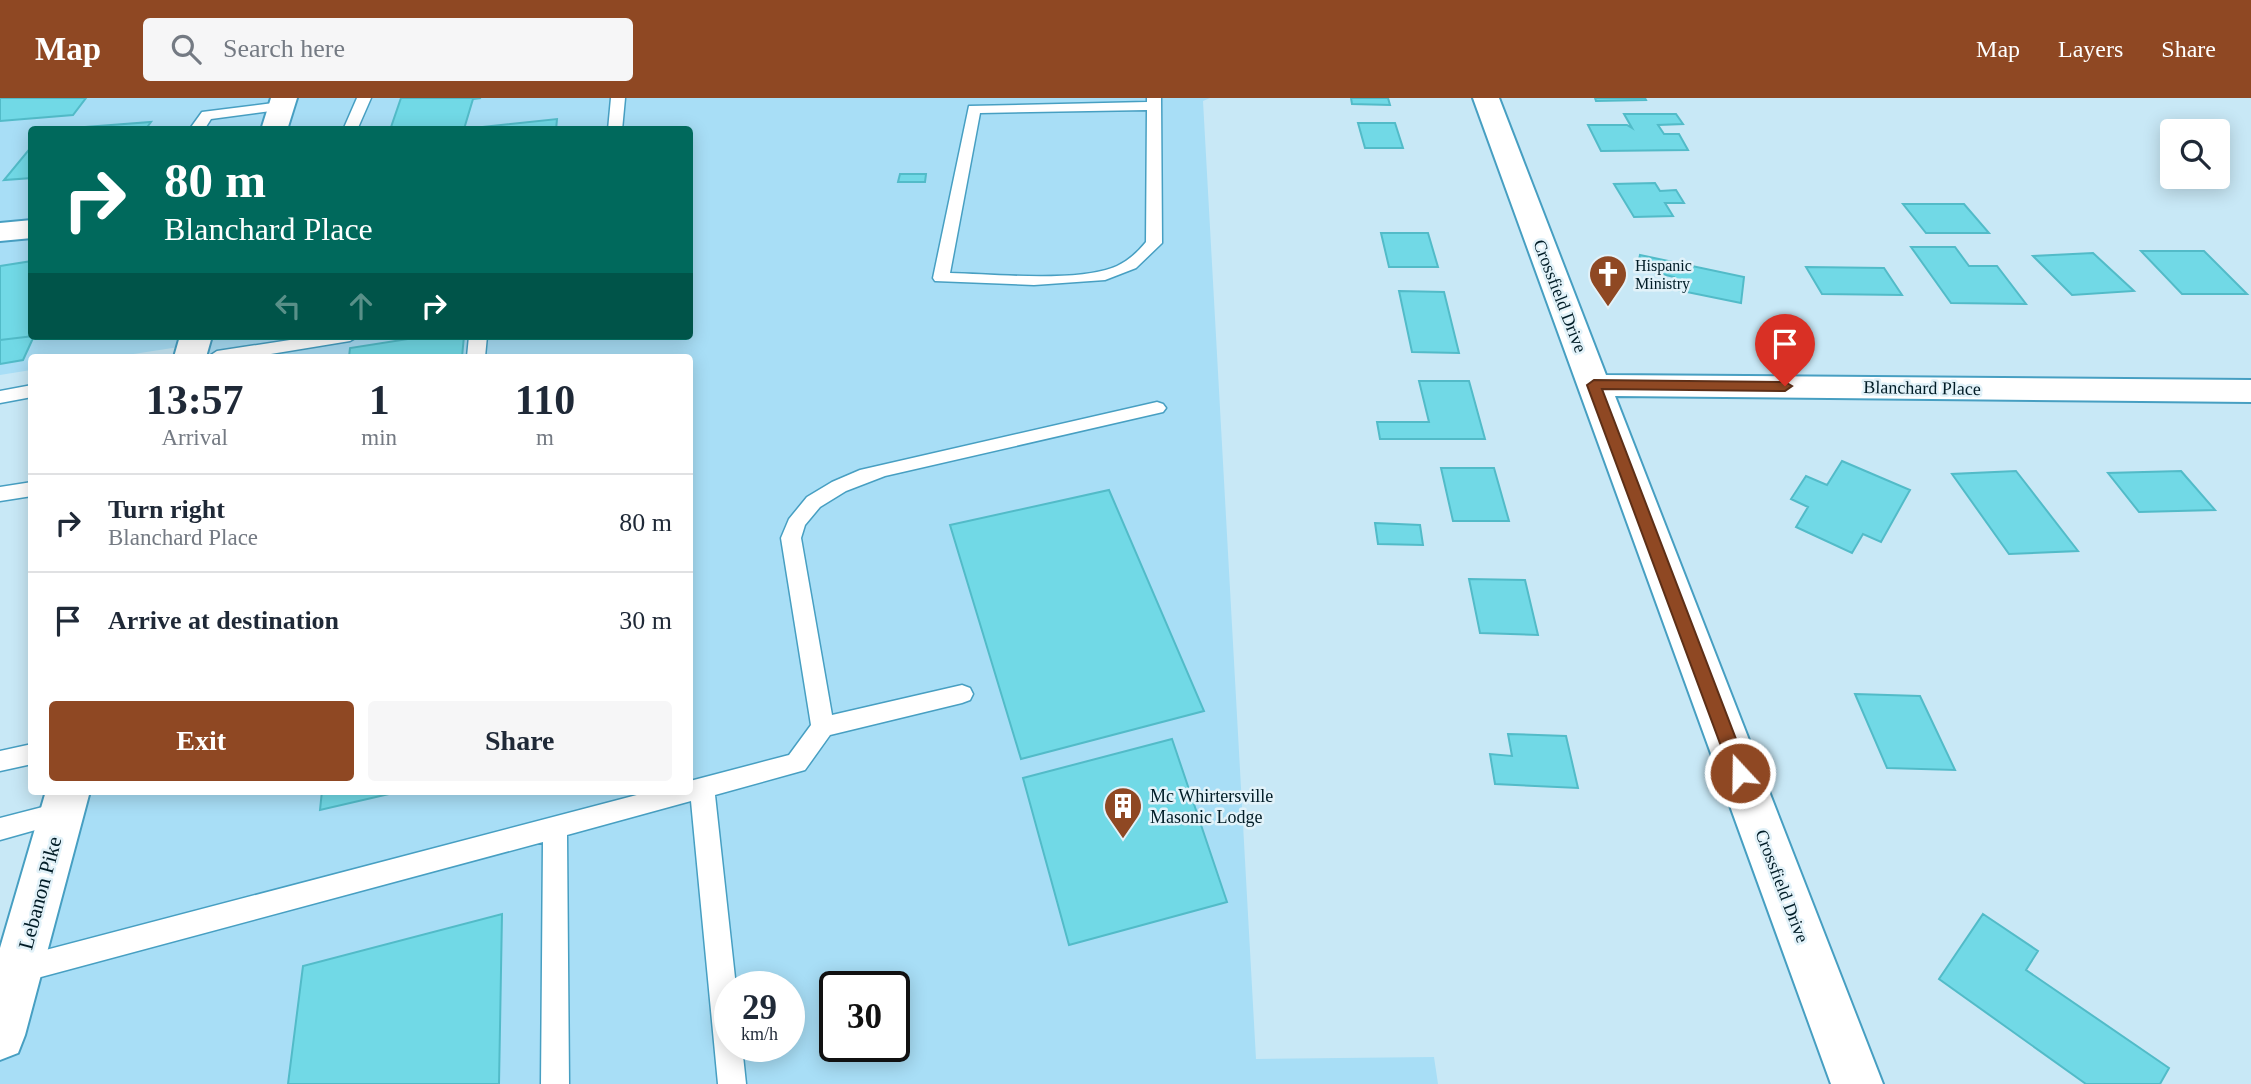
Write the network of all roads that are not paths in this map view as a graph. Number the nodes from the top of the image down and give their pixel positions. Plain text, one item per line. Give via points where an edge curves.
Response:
1 (364, 98) edge
2 (618, 98) edge
3 (1486, 98) edge
4 (1154, 102) edge
5 (279, 111) edge
6 (199, 126) edge
7 (352, 126) edge
8 (615, 126) edge
9 (28, 229) edge
10 (0, 232) edge
11 (325, 340) edge
12 (236, 354) edge
13 (1594, 385) junction
14 (2251, 391) edge
15 (28, 392) edge
16 (0, 397) edge
17 (1157, 408) dead end
18 (28, 490) edge
19 (0, 494) edge
20 (962, 694) dead end
21 (823, 727) junction
22 (28, 755) edge
23 (0, 761) edge
24 (702, 789) junction
25 (693, 791) edge
26 (679, 795) edge
27 (65, 802) edge
28 (555, 827) junction
29 (0, 829) edge
30 (9, 973) edge
31 (0, 1034) edge
32 (555, 1084) edge
33 (732, 1084) edge
34 (1857, 1084) edge

1 - 7 lane
2 - 8 lane
3 - 13 street, Crossfield Drive
4 - 4 lane via 974,108 941,278 1088,277 1118,271 1140,259 1154,243
5 - 6 lane via 207,116
9 - 10 street
11 - 12 lane
13 - 14 street, Blanchard Place
13 - 34 street, Crossfield Drive
15 - 16 lane
17 - 21 lane via 881,470 821,496 801,512 791,538
18 - 19 lane
20 - 21 lane
21 - 24 lane via 797,764
22 - 23 lane
24 - 25 lane
24 - 33 lane
26 - 28 lane
27 - 29 lane
27 - 30 street, Lebanon Pike
28 - 30 lane
28 - 32 lane
30 - 31 street, Lebanon Pike

